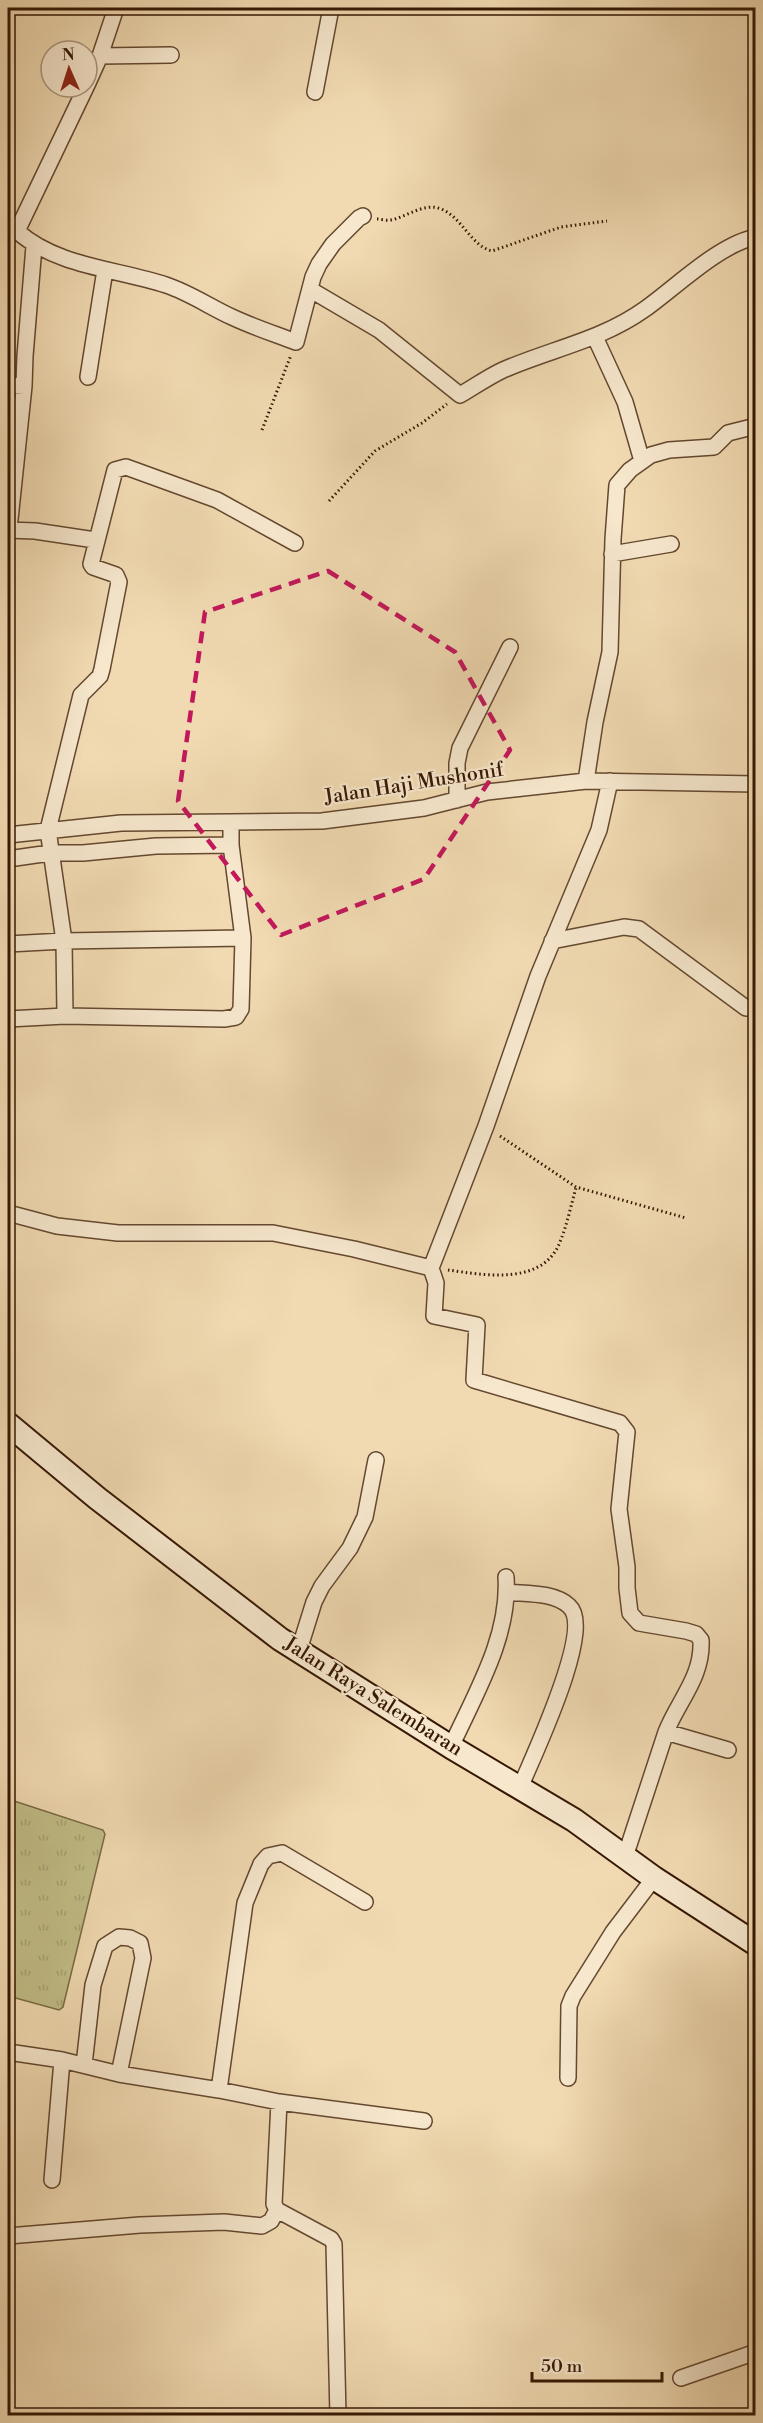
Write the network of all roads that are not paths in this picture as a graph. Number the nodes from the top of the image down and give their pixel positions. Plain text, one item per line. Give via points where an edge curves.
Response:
1 (116, 8) edge
2 (331, 8) edge
3 (171, 55) dead end
4 (100, 56) joint
5 (315, 92) dead end
6 (80, 99) edge
7 (363, 216) road end
8 (12, 232) edge
9 (756, 237) edge
10 (33, 246) junction
11 (105, 270) junction
12 (311, 291) junction
13 (595, 337) junction
14 (88, 377) dead end
15 (8, 385) edge
16 (24, 386) junction
17 (756, 426) edge
18 (642, 461) junction
19 (8, 530) edge
20 (95, 540) junction
21 (295, 543) dead end
22 (671, 544) dead end
23 (612, 554) junction
24 (510, 647) dead end
25 (586, 781) junction
26 (610, 781) junction
27 (756, 784) edge
28 (457, 800) junction
29 (231, 823) junction
30 (48, 830) junction
31 (8, 835) edge
32 (231, 845) junction
33 (50, 853) junction
34 (8, 859) edge
35 (243, 938) junction
36 (64, 941) junction
37 (552, 941) junction
38 (8, 944) edge
39 (746, 1008) dead end
40 (65, 1016) junction
41 (8, 1019) edge
42 (8, 1213) edge
43 (431, 1268) junction
44 (8, 1424) edge
45 (376, 1460) dead end
46 (299, 1650) junction
47 (666, 1732) junction
48 (451, 1747) junction
49 (728, 1750) dead end
50 (520, 1788) junction
51 (625, 1857) junction
52 (654, 1878) junction
53 (365, 1902) dead end
54 (756, 1944) edge
55 (8, 2052) edge
56 (62, 2060) junction
57 (84, 2065) junction
58 (119, 2074) junction
59 (568, 2078) dead end
60 (219, 2090) junction
61 (279, 2102) junction
62 (424, 2121) dead end
63 (52, 2180) dead end
64 (277, 2210) junction
65 (8, 2236) edge
66 (756, 2352) edge
67 (681, 2378) dead end
68 (338, 2415) edge

1 - 4 street
2 - 5 street
3 - 4 street
6 - 8 street
7 - 12 street via 328,251 313,277
8 - 10 street
9 - 13 street via 723,252 645,309
10 - 11 street
10 - 16 street
11 - 12 street via 165,285 296,342
11 - 14 street
12 - 13 street via 379,330 460,395 502,370
13 - 18 street via 625,402
15 - 16 street
16 - 19 street
17 - 18 street via 728,433 714,447 662,452
18 - 23 street via 617,485
19 - 20 street
20 - 21 street via 115,470 126,467 217,500
20 - 30 street via 91,566 116,575 119,582 100,676 81,695
22 - 23 street
23 - 25 street via 610,652
24 - 28 street via 460,748
25 - 26 street, Jalan Haji Mushonif
25 - 28 street, Jalan Haji Mushonif via 514,788
26 - 27 street, Jalan Haji Mushonif
26 - 37 street via 599,830
28 - 29 street, Jalan Haji Mushonif via 322,821
29 - 30 street, Jalan Haji Mushonif via 121,823
29 - 32 street
30 - 31 street, Jalan Haji Mushonif
30 - 33 street
32 - 33 street
32 - 35 street
33 - 34 street
33 - 36 street
35 - 36 street
35 - 40 street via 241,1009 236,1017
36 - 38 street
36 - 40 street
37 - 39 street via 624,927 639,929
37 - 43 street
40 - 41 street
42 - 43 street via 57,1226 118,1233 273,1233
43 - 47 street via 436,1283 434,1316 477,1325 474,1380 624,1427 627,1438 619,1509 630,1613 639,1623 686,1630 701,1640 700,1660
44 - 46 main road, Jalan Raya Salembaran via 97,1498
45 - 46 street via 365,1517 350,1548 314,1602
46 - 48 main road, Jalan Raya Salembaran
47 - 49 street
47 - 51 street
48 - 50 main road, Jalan Raya Salembaran
48 - 50 street via 499,1639 507,1585 570,1606 576,1616 568,1673
50 - 51 main road, Jalan Raya Salembaran
51 - 52 main road, Jalan Raya Salembaran
52 - 54 main road, Jalan Raya Salembaran
52 - 59 street via 613,1932 573,1996 569,2006
53 - 60 street via 282,1853 268,1856 261,1863 245,1903
55 - 56 street
56 - 57 street
56 - 63 street
57 - 58 street
57 - 58 street via 93,1985 105,1946 119,1937 130,1938 140,1943 144,1958
58 - 60 street
60 - 61 street
61 - 62 street
61 - 64 street via 274,2204
64 - 65 street via 271,2221 262,2226 224,2222 150,2224
64 - 68 street via 334,2244
66 - 67 street

